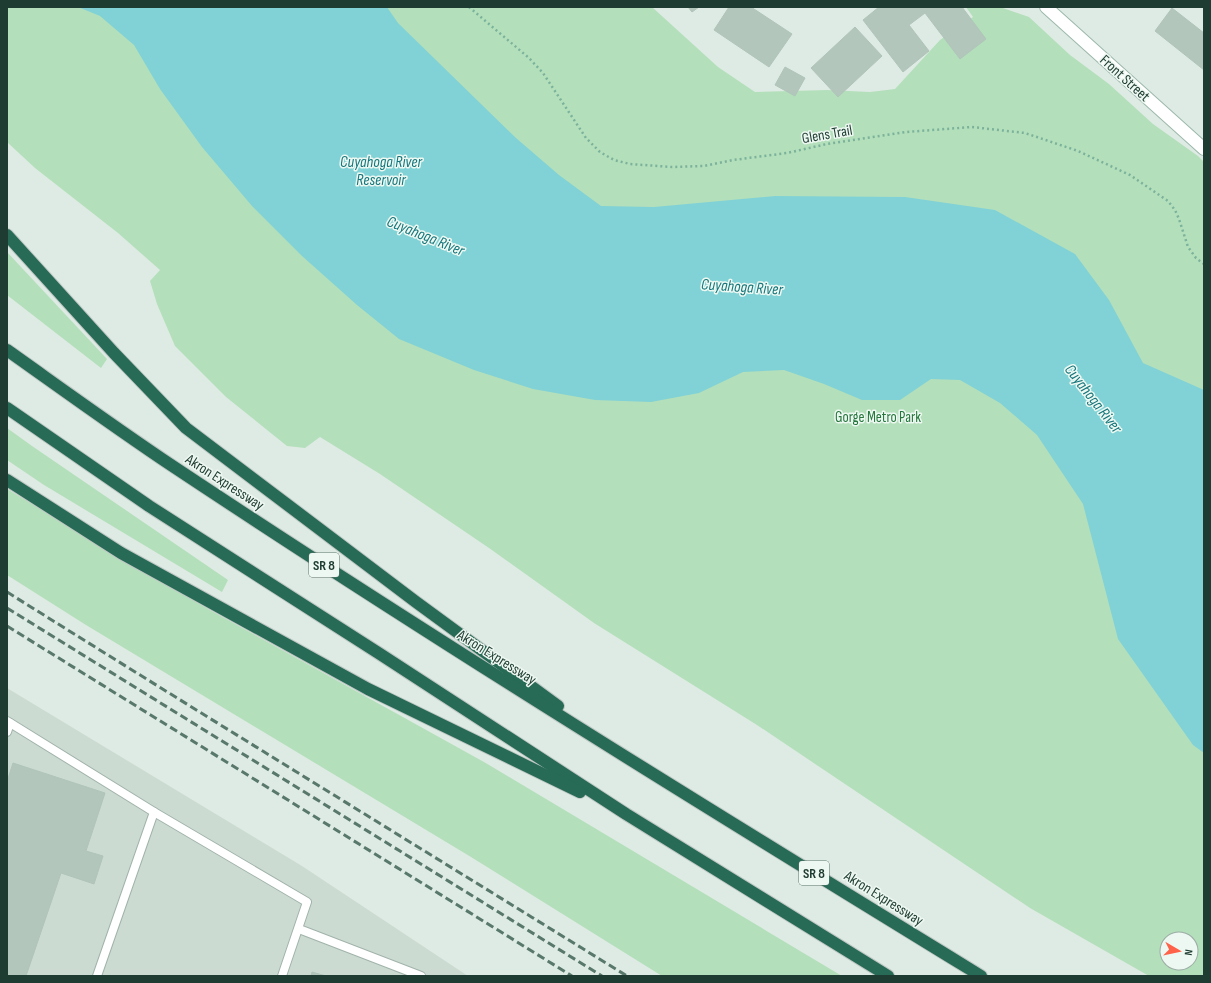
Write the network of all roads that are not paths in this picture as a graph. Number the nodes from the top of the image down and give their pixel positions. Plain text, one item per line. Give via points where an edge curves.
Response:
1 (1046, 7) edge
2 (1204, 149) edge
3 (7, 236) edge
4 (7, 350) edge
5 (7, 408) edge
6 (7, 480) edge
7 (9, 722) edge
8 (7, 732) edge
9 (646, 771) junction
10 (154, 812) junction
11 (626, 814) junction
12 (299, 929) junction
13 (97, 976) edge
14 (282, 976) edge
15 (421, 976) edge
16 (888, 976) edge
17 (981, 976) edge

1 - 2 street, Front Street
3 - 9 highway via 186,428 416,602
4 - 9 highway, Akron Expressway / SR 8 via 172,466
5 - 11 highway via 149,506
6 - 11 highway via 121,553 368,689
7 - 8 lane
7 - 10 lane
9 - 17 highway, Akron Expressway / SR 8
10 - 12 lane via 308,902
10 - 13 lane
11 - 16 highway
12 - 14 lane
12 - 15 lane

